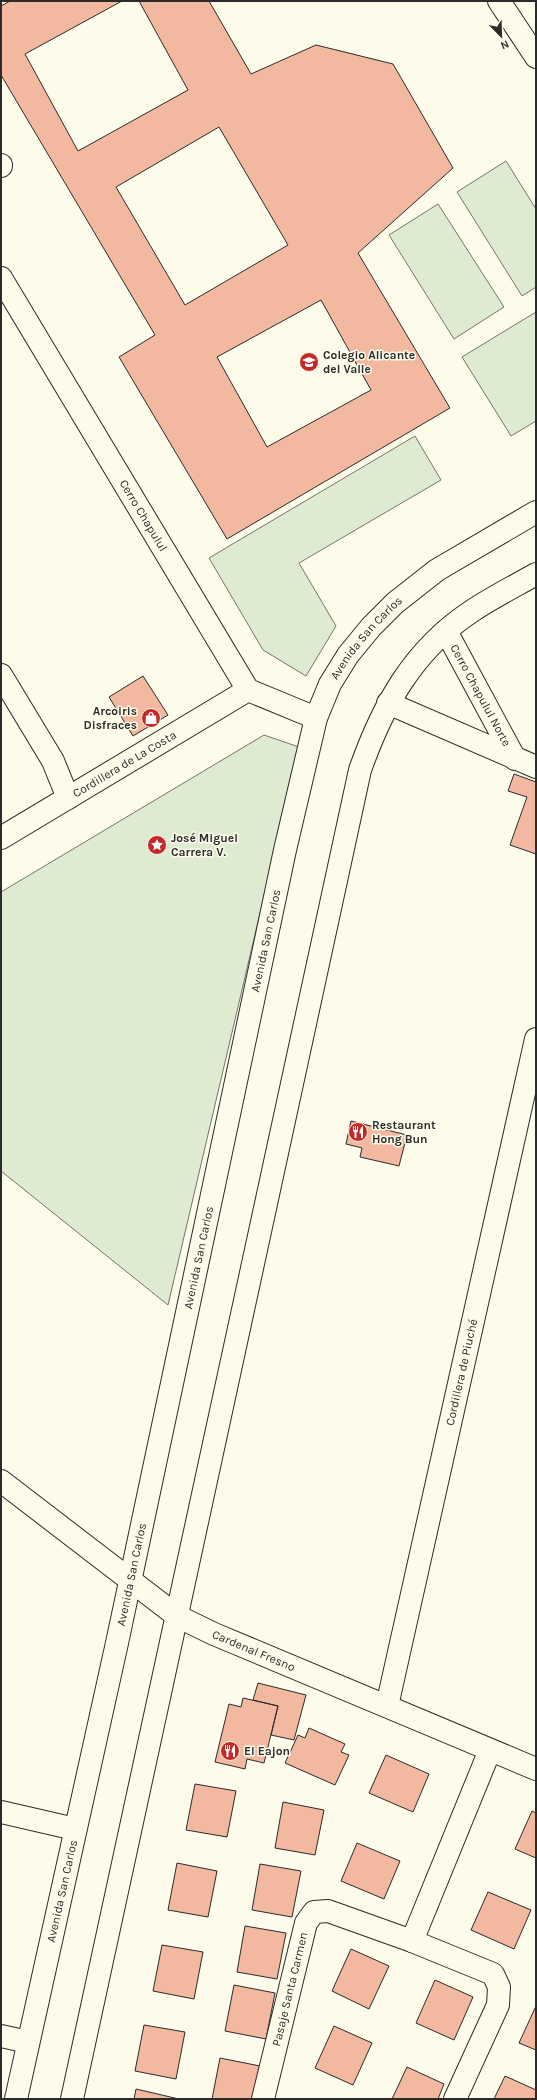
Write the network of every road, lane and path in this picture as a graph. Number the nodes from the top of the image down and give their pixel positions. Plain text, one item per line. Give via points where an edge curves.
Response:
1 (498, 1) edge
2 (536, 57) edge
3 (1, 278) edge
4 (536, 512) edge
5 (536, 574) edge
6 (446, 631) junction
7 (1, 675) edge
8 (248, 690) junction
9 (388, 702) junction
10 (316, 718) junction
11 (515, 759) junction
12 (536, 767) edge
13 (68, 798) junction
14 (1, 838) edge
15 (536, 1039) edge
16 (1, 1481) edge
17 (130, 1580) junction
18 (177, 1616) junction
19 (387, 1706) junction
20 (490, 1750) junction
21 (536, 1769) edge
22 (1, 1812) edge
23 (76, 1829) junction
24 (412, 1941) junction
25 (1, 2036) edge
26 (28, 2042) junction
27 (16, 2099) edge
28 (72, 2099) edge
29 (263, 2099) edge
30 (456, 2099) edge

1 - 2 street
3 - 8 street, Cerro Chapulul
4 - 10 street, Avenida San Carlos via 437,570 395,603 348,655 330,684
5 - 6 street via 472,611
6 - 9 street via 424,653
6 - 11 street, Cerro Chapulul Norte
7 - 13 street via 53,761
8 - 10 street
8 - 13 street, Cordillera de La Costa
9 - 11 street, Cerro Chapulul Norte
9 - 18 street via 360,770
10 - 17 street, Avenida San Carlos via 283,858
11 - 12 street, Cerro Chapulul Norte
13 - 14 street, Cordillera de La Costa
15 - 19 street, Cordillera de Piuché
16 - 17 street, Cardenal Fresno
17 - 18 street, Cardenal Fresno
17 - 23 street, Avenida San Carlos
18 - 19 street, Cardenal Fresno
18 - 28 street
19 - 20 street, Cardenal Fresno
20 - 21 street, Cardenal Fresno
20 - 24 street
22 - 23 street
23 - 26 street, Avenida San Carlos
24 - 29 street, Pasaje Santa Carmen via 328,1911 314,1912 306,1923
24 - 30 street, Pasaje Santa Carmen via 493,1974 499,1987 498,2005
25 - 26 street
26 - 27 street, Avenida San Carlos

